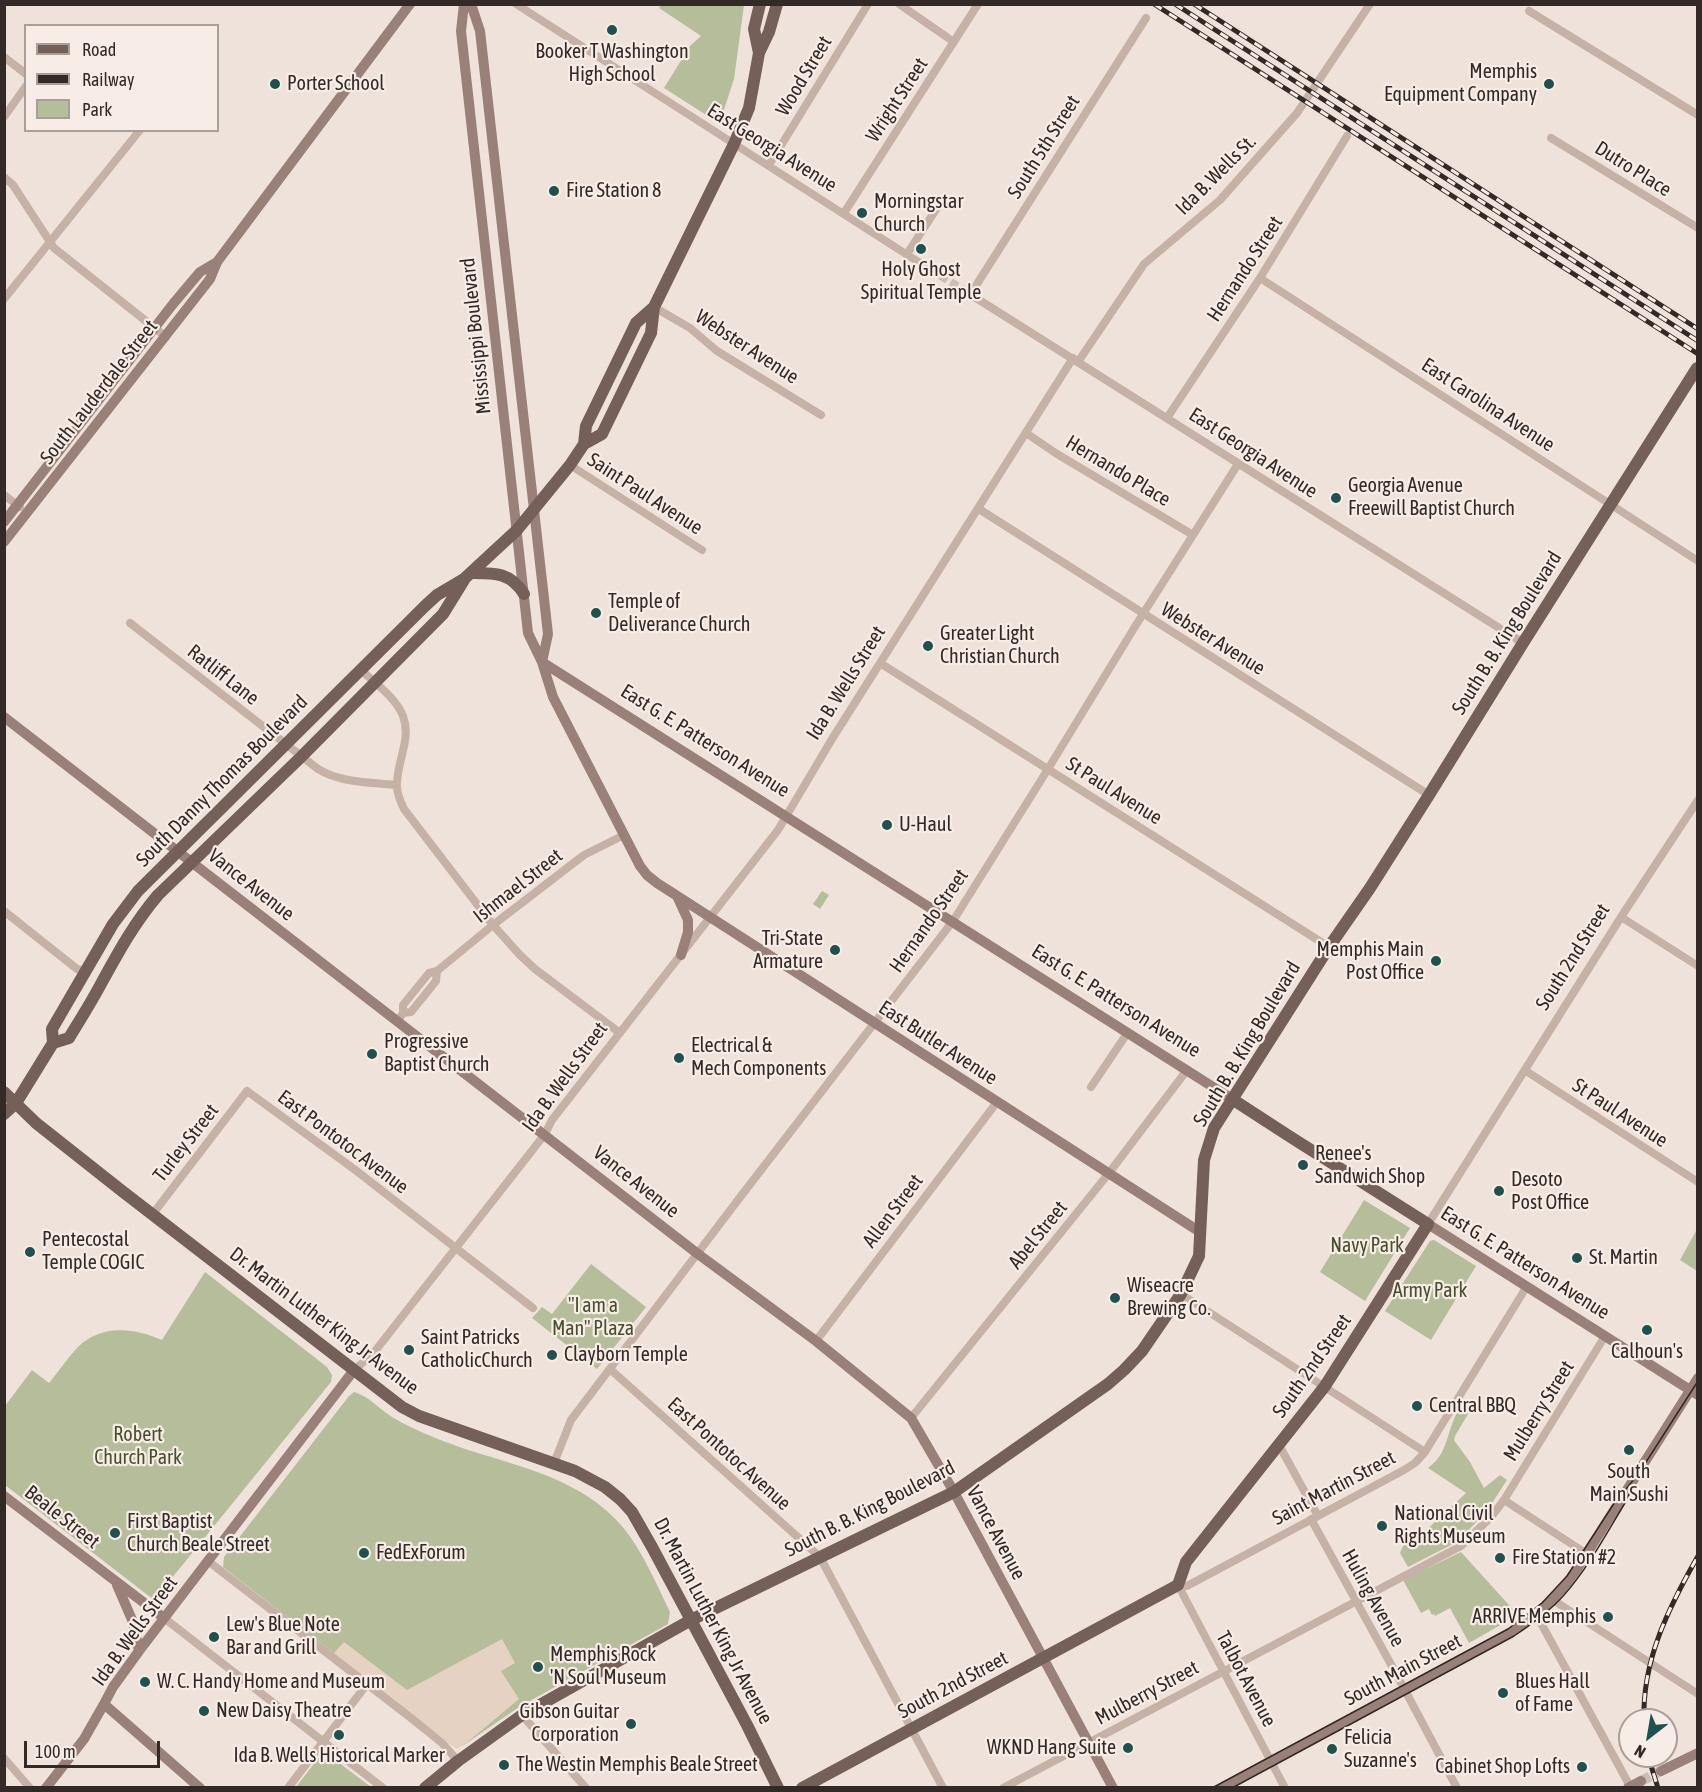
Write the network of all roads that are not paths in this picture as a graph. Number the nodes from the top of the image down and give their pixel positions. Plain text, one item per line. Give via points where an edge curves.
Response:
1 (410, 4) edge
2 (464, 4) edge
3 (471, 4) edge
4 (516, 4) edge
5 (760, 4) edge
6 (777, 4) edge
7 (868, 4) edge
8 (899, 4) edge
9 (978, 4) edge
10 (1370, 4) edge
11 (1528, 11) dead end
12 (1146, 18) dead end
13 (954, 42) junction
14 (759, 53) junction
15 (4, 57) edge
16 (24, 72) edge
17 (24, 89) edge
18 (1698, 115) edge
19 (4, 117) edge
20 (138, 132) edge
21 (1347, 136) dead end
22 (1551, 138) dead end
23 (734, 144) junction
24 (769, 165) junction
25 (4, 177) edge
26 (500, 204) junction
27 (480, 206) junction
28 (937, 208) dead end
29 (844, 213) junction
30 (1698, 228) edge
31 (50, 242) junction
32 (907, 254) junction
33 (218, 262) junction
34 (920, 263) tunnel mouth
35 (1260, 278) junction
36 (968, 293) joint
37 (4, 299) edge
38 (654, 307) junction
39 (155, 328) junction
40 (166, 337) junction
41 (1075, 360) junction
42 (1697, 368) edge
43 (519, 373) junction
44 (499, 376) junction
45 (821, 415) dead end
46 (1167, 418) junction
47 (1026, 433) junction
48 (584, 444) junction
49 (1238, 464) junction
50 (570, 465) junction
51 (4, 495) edge
52 (1612, 504) junction
53 (18, 505) junction
54 (535, 509) junction
55 (979, 509) junction
56 (27, 512) junction
57 (4, 522) edge
58 (516, 530) junction
59 (1193, 535) junction
60 (4, 542) edge
61 (702, 550) dead end
62 (1698, 561) edge
63 (468, 576) junction
64 (524, 594) junction
65 (1142, 614) junction
66 (130, 623) dead end
67 (1523, 643) junction
68 (542, 662) junction
69 (880, 663) junction
70 (362, 670) junction
71 (374, 682) junction
72 (4, 717) edge
73 (286, 744) junction
74 (301, 757) junction
75 (1048, 769) junction
76 (396, 785) junction
77 (1429, 795) junction
78 (1698, 800) edge
79 (786, 815) junction
80 (624, 835) junction
81 (177, 851) junction
82 (191, 862) junction
83 (657, 883) joint
84 (676, 896) junction
85 (4, 911) edge
86 (1621, 917) junction
87 (710, 918) junction
88 (953, 921) junction
89 (494, 925) junction
90 (1329, 947) junction
91 (681, 955) junction
92 (1698, 966) edge
93 (85, 971) junction
94 (401, 1017) junction
95 (875, 1023) junction
96 (620, 1032) junction
97 (1128, 1032) junction
98 (53, 1043) junction
99 (1187, 1070) junction
100 (1526, 1071) junction
101 (1091, 1087) dead end
102 (247, 1091) joint
103 (4, 1092) edge
104 (1232, 1098) junction
105 (997, 1102) junction
106 (16, 1103) junction
107 (4, 1114) edge
108 (545, 1134) junction
109 (1109, 1173) junction
110 (1698, 1182) edge
111 (152, 1215) junction
112 (1428, 1224) junction
113 (1200, 1232) junction
114 (455, 1249) junction
115 (698, 1254) junction
116 (1527, 1286) junction
117 (1181, 1294) junction
118 (533, 1308) dead end
119 (1605, 1336) junction
120 (816, 1341) junction
121 (610, 1369) junction
122 (354, 1371) junction
123 (1698, 1378) edge
124 (1325, 1386) junction
125 (1693, 1393) edge
126 (911, 1418) junction
127 (1279, 1445) junction
128 (1425, 1452) junction
129 (554, 1463) junction
130 (954, 1491) junction
131 (4, 1496) edge
132 (1503, 1500) junction
133 (1314, 1518) junction
134 (1587, 1554) junction
135 (820, 1557) junction
136 (208, 1561) junction
137 (116, 1582) junction
138 (1178, 1586) junction
139 (1553, 1600) junction
140 (1356, 1601) junction
141 (1536, 1614) junction
142 (164, 1618) junction
143 (691, 1620) junction
144 (139, 1651) junction
145 (1043, 1658) junction
146 (1225, 1671) junction
147 (367, 1684) junction
148 (1405, 1689) junction
149 (1698, 1694) edge
150 (105, 1704) junction
151 (522, 1715) junction
152 (912, 1729) junction
153 (323, 1742) junction
154 (1089, 1742) junction
155 (1698, 1753) edge
156 (4, 1758) edge
157 (458, 1761) junction
158 (1271, 1761) junction
159 (1661, 1771) tunnel mouth
160 (1641, 1781) tunnel mouth
161 (1630, 1787) edge
162 (30, 1788) edge
163 (46, 1788) edge
164 (200, 1788) edge
165 (288, 1788) edge
166 (383, 1788) edge
167 (425, 1788) edge
168 (586, 1788) edge
169 (778, 1788) edge
170 (802, 1788) edge
171 (943, 1788) edge
172 (1004, 1788) edge
173 (1113, 1788) edge
174 (1222, 1788) edge
175 (1284, 1788) edge
176 (1457, 1788) edge

1 - 33 street, South Lauderdale Street
2 - 27 street, Mississippi Boulevard via 461,31
3 - 26 street, Mississippi Boulevard via 480,31
4 - 23 street, East Georgia Avenue
5 - 14 main road, South Danny Thomas Boulevard via 754,29
6 - 14 main road, South Danny Thomas Boulevard
7 - 24 street, Wood Street
8 - 13 street
9 - 13 street, Wright Street
10 - 41 street, Ida B. Wells St. via 1297,113 1220,200 1144,264
11 - 18 street
12 - 36 street, South 5th Street
13 - 29 street, Wright Street
14 - 23 main road, South Danny Thomas Boulevard via 749,108
15 - 16 street
17 - 19 street
20 - 31 street
21 - 35 street, Hernando Street
22 - 30 street, Dutro Place
23 - 24 street, East Georgia Avenue
23 - 38 main road, South Danny Thomas Boulevard
24 - 29 street, East Georgia Avenue
25 - 31 street
26 - 27 street
26 - 43 street, Mississippi Boulevard
27 - 44 street, Mississippi Boulevard
28 - 32 street
29 - 32 street, East Georgia Avenue
31 - 37 street
31 - 39 street
32 - 34 street, East Georgia Avenue
33 - 39 street, South Lauderdale Street via 200,272
33 - 40 street, South Lauderdale Street via 210,279
35 - 46 street, Hernando Street
35 - 52 street, East Carolina Avenue
36 - 41 street, East Georgia Avenue
38 - 45 street, Webster Avenue
38 - 48 main road, South Danny Thomas Boulevard via 636,323 586,426
38 - 48 main road, South Danny Thomas Boulevard via 651,333 602,434
39 - 40 street
39 - 53 street, South Lauderdale Street
40 - 56 street, South Lauderdale Street
41 - 46 street, East Georgia Avenue
41 - 47 street, Ida B. Wells Street
42 - 52 main road, South B. B. King Boulevard
43 - 44 street
43 - 54 street, Mississippi Boulevard
44 - 58 street, Mississippi Boulevard
46 - 49 street, East Georgia Avenue
47 - 55 street, Ida B. Wells Street
47 - 59 street, Hernando Place
48 - 50 main road, South Danny Thomas Boulevard
49 - 59 street, Hernando Street
49 - 67 street, East Georgia Avenue
50 - 54 main road, South Danny Thomas Boulevard
50 - 61 street, Saint Paul Avenue
51 - 53 street
52 - 62 street, East Carolina Avenue
52 - 67 main road, South B. B. King Boulevard
53 - 56 street
53 - 57 street, South Lauderdale Street
54 - 58 main road, South Danny Thomas Boulevard
54 - 68 street, Mississippi Boulevard via 548,634
55 - 65 street, Webster Avenue
55 - 69 street, Ida B. Wells Street
56 - 60 street, South Lauderdale Street
58 - 63 main road, South Danny Thomas Boulevard
58 - 64 street, Mississippi Boulevard
59 - 65 street, Hernando Street
63 - 64 main road via 492,573 516,582
63 - 70 main road, South Danny Thomas Boulevard via 437,595
63 - 71 main road, South Danny Thomas Boulevard via 443,614
64 - 68 street, Mississippi Boulevard via 528,633
65 - 75 street, Hernando Street
65 - 77 street, Webster Avenue
66 - 73 street, Ratliff Lane
67 - 77 main road, South B. B. King Boulevard
68 - 79 street, East G. E. Patterson Avenue
68 - 80 street, Mississippi Boulevard via 553,698
69 - 75 street, St Paul Avenue
69 - 79 street, Ida B. Wells Street
70 - 71 street
70 - 73 main road, South Danny Thomas Boulevard
71 - 74 main road, South Danny Thomas Boulevard
71 - 76 street via 393,701 405,726
72 - 81 street, Vance Avenue
73 - 74 street, Ratliff Lane
73 - 81 main road, South Danny Thomas Boulevard
74 - 76 street, Ratliff Lane via 329,776
74 - 82 main road, South Danny Thomas Boulevard
75 - 88 street, Hernando Street
75 - 90 street, St Paul Avenue
76 - 89 street via 404,809
77 - 90 main road, South B. B. King Boulevard
78 - 86 street, South 2nd Street
79 - 87 street, Ida B. Wells Street
79 - 88 street, East G. E. Patterson Avenue
80 - 83 street, Mississippi Boulevard via 640,866
80 - 89 street, Ishmael Street via 584,855
81 - 82 street, Vance Avenue
81 - 93 main road, South Danny Thomas Boulevard via 125,907
82 - 94 street, Vance Avenue
82 - 98 main road, South Danny Thomas Boulevard via 140,917 69,1038
83 - 84 street, East Butler Avenue
84 - 87 street, East Butler Avenue
84 - 91 street via 688,920
85 - 93 street via 77,969
86 - 92 street
86 - 100 street, South 2nd Street
87 - 91 street, Ida B. Wells Street
87 - 95 street, East Butler Avenue
88 - 95 street, Hernando Street
88 - 97 street, East G. E. Patterson Avenue
89 - 94 street, Ishmael Street via 437,971 436,981 411,1012
89 - 96 street via 535,969
90 - 104 main road, South B. B. King Boulevard
91 - 96 street, Ida B. Wells Street
93 - 98 main road, South Danny Thomas Boulevard via 52,1029
94 - 108 street, Vance Avenue
95 - 105 street, East Butler Avenue
95 - 115 street, Hernando Street
96 - 108 street, Ida B. Wells Street
97 - 99 street, East G. E. Patterson Avenue
97 - 101 street
98 - 106 main road, South Danny Thomas Boulevard
99 - 104 street, East G. E. Patterson Avenue
99 - 109 street, Abel Street
100 - 110 street, St Paul Avenue
100 - 112 street, South 2nd Street
102 - 111 street, Turley Street
102 - 114 street, East Pontotoc Avenue
103 - 106 main road, Dr. Martin Luther King Jr Avenue
104 - 112 main road, East G. E. Patterson Avenue
104 - 113 main road, South B. B. King Boulevard via 1214,1128 1204,1160
105 - 109 street, East Butler Avenue
105 - 120 street, Allen Street
106 - 107 main road, South Danny Thomas Boulevard
106 - 111 main road, Dr. Martin Luther King Jr Avenue
108 - 114 street, Ida B. Wells Street
108 - 115 street, Vance Avenue
109 - 113 street, East Butler Avenue
109 - 126 street, Abel Street
111 - 122 main road, Dr. Martin Luther King Jr Avenue
112 - 116 street, East G. E. Patterson Avenue
112 - 124 main road, South 2nd Street
113 - 117 main road, South B. B. King Boulevard via 1198,1256
114 - 118 street, East Pontotoc Avenue
114 - 122 street, Ida B. Wells Street via 372,1355
115 - 120 street, Vance Avenue
115 - 121 street, Hernando Street
116 - 119 street, East G. E. Patterson Avenue
116 - 128 street, Saint Martin Street
117 - 124 street
117 - 130 main road, South B. B. King Boulevard via 1142,1351 1108,1384
119 - 125 street, East G. E. Patterson Avenue
119 - 132 street, Mulberry Street
120 - 126 street, Vance Avenue
121 - 129 street, Hernando Street via 571,1420
121 - 135 street, East Pontotoc Avenue
122 - 129 main road, Dr. Martin Luther King Jr Avenue via 419,1416
122 - 136 street, Ida B. Wells Street
123 - 125 street, South Main Street
124 - 127 main road, South 2nd Street
124 - 128 street
125 - 134 street, South Main Street
126 - 130 street, Vance Avenue
127 - 133 street, Huling Avenue
127 - 138 main road, South 2nd Street via 1186,1562
128 - 133 street, Saint Martin Street via 1404,1470
129 - 143 main road, Dr. Martin Luther King Jr Avenue via 605,1487 626,1506
130 - 135 main road, South B. B. King Boulevard
130 - 145 street, Vance Avenue
131 - 137 street, Beale Street
132 - 134 street
132 - 140 street, Mulberry Street via 1461,1546
133 - 138 street, Saint Martin Street via 1187,1586
133 - 140 street, Huling Avenue
134 - 139 street, South Main Street
135 - 143 main road, South B. B. King Boulevard
135 - 152 street, East Pontotoc Avenue
136 - 142 street, Ida B. Wells Street
136 - 147 street
137 - 142 street, Beale Street
137 - 144 street via 133,1622
138 - 145 main road, South 2nd Street
138 - 146 street, Talbot Avenue
139 - 141 street, South Main Street
139 - 149 street
140 - 146 street, Mulberry Street
140 - 148 street, Huling Avenue
141 - 148 street, South Main Street via 1510,1633
141 - 161 street
142 - 144 street, Ida B. Wells Street
142 - 153 street, Beale Street
143 - 151 main road, South B. B. King Boulevard
143 - 169 main road, Dr. Martin Luther King Jr Avenue
144 - 150 street, Ida B. Wells Street
145 - 152 main road, South 2nd Street
145 - 154 street, Vance Avenue
146 - 154 street, Mulberry Street
146 - 158 street, Talbot Avenue
147 - 153 street
147 - 157 street via 442,1743
148 - 158 street, South Main Street
148 - 176 street, Huling Avenue
150 - 163 street, Ida B. Wells Street
150 - 164 street
151 - 157 main road, South B. B. King Boulevard
151 - 168 street
152 - 170 main road, South 2nd Street
152 - 171 street, East Pontotoc Avenue
153 - 165 street
153 - 166 street, Beale Street
154 - 172 street, Mulberry Street
154 - 173 street, Vance Avenue
155 - 159 street
156 - 162 street
157 - 167 main road, South B. B. King Boulevard
158 - 174 street, South Main Street
158 - 175 street, Talbot Avenue
160 - 161 street

